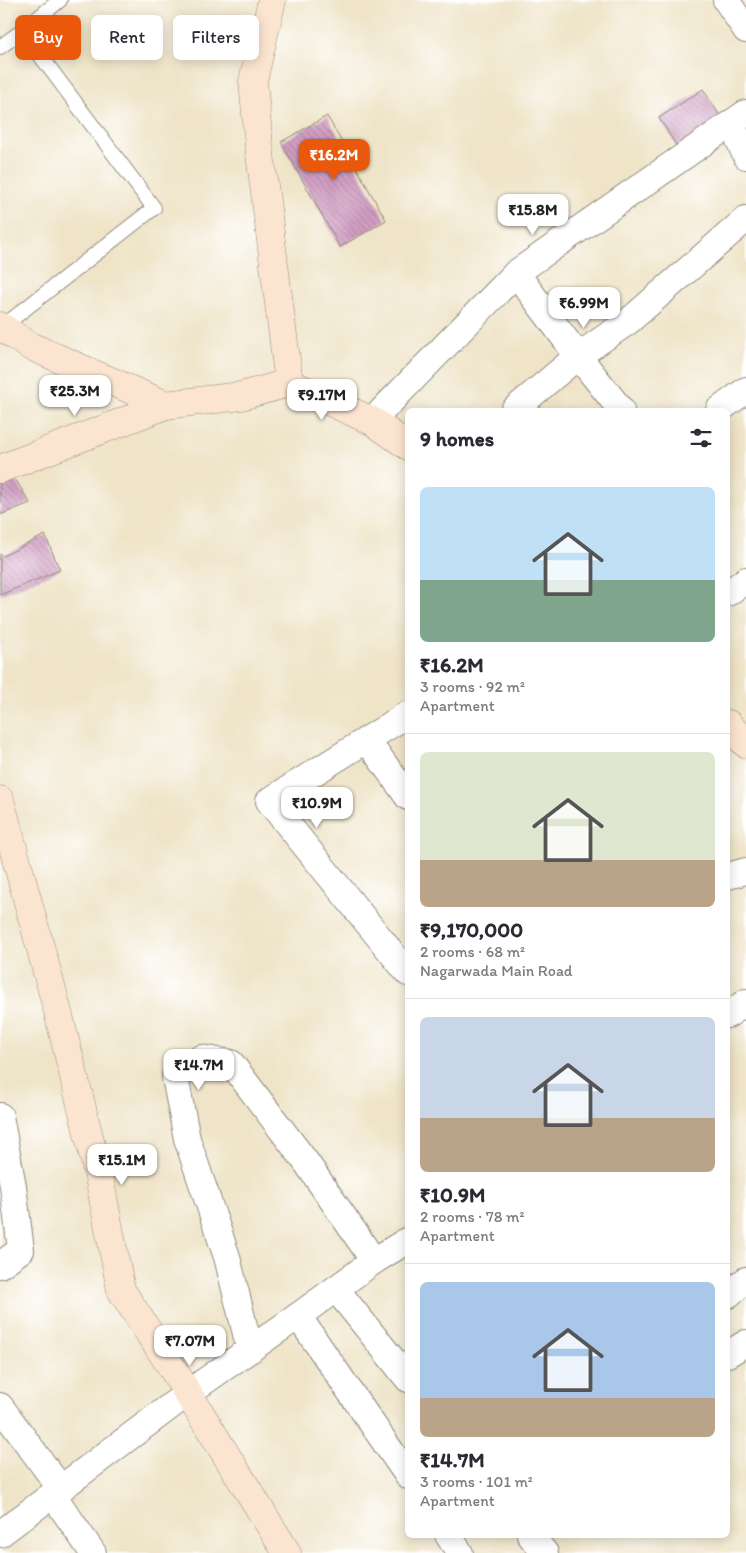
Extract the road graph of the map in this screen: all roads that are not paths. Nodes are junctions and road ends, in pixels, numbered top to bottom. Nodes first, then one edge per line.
1 (60, 0) edge
2 (272, 0) edge
3 (726, 0) edge
4 (42, 15) edge
5 (746, 30) edge
6 (15, 37) edge
7 (0, 47) edge
8 (43, 60) edge
9 (738, 118) edge
10 (746, 156) edge
11 (746, 219) edge
12 (516, 273) junction
13 (1, 326) edge
14 (578, 356) junction
15 (289, 383) junction
16 (746, 390) edge
17 (166, 404) junction
18 (516, 408) edge
19 (619, 408) edge
20 (722, 408) edge
21 (372, 421) junction
22 (405, 444) edge
23 (0, 469) edge
24 (746, 580) edge
25 (730, 592) edge
26 (405, 716) edge
27 (367, 740) junction
28 (405, 793) edge
29 (0, 800) edge
30 (746, 870) edge
31 (730, 875) edge
32 (405, 969) edge
33 (746, 1002) edge
34 (730, 1014) edge
35 (0, 1116) edge
36 (405, 1242) edge
37 (374, 1261) junction
38 (0, 1265) edge
39 (746, 1280) edge
40 (336, 1289) junction
41 (730, 1293) edge
42 (298, 1316) junction
43 (746, 1343) edge
44 (250, 1350) junction
45 (730, 1353) edge
46 (405, 1375) edge
47 (188, 1393) junction
48 (0, 1406) edge
49 (405, 1472) edge
50 (57, 1492) junction
51 (0, 1534) edge
52 (450, 1538) edge
53 (532, 1538) edge
54 (552, 1538) edge
55 (93, 1553) edge
56 (287, 1553) edge
57 (460, 1553) edge
58 (545, 1553) edge
59 (549, 1553) edge

1 - 4 lane
2 - 15 street
3 - 5 street
6 - 7 lane
8 - 13 lane
9 - 10 street
9 - 12 street
11 - 14 street
12 - 14 street
12 - 21 street
13 - 17 street
14 - 18 street
14 - 19 street
15 - 17 street
15 - 21 street
16 - 20 street
17 - 23 street
21 - 22 street
24 - 25 street
26 - 27 street
27 - 28 street
27 - 32 street
29 - 47 street
30 - 31 street
33 - 34 street
35 - 38 street
36 - 37 street
37 - 40 street
37 - 44 street
39 - 41 street
40 - 42 street
40 - 46 street
42 - 44 street
42 - 49 street
43 - 45 street
44 - 47 street
47 - 50 street
47 - 56 street
48 - 50 street
50 - 51 street
50 - 55 street
52 - 57 street
53 - 58 street
54 - 59 street

